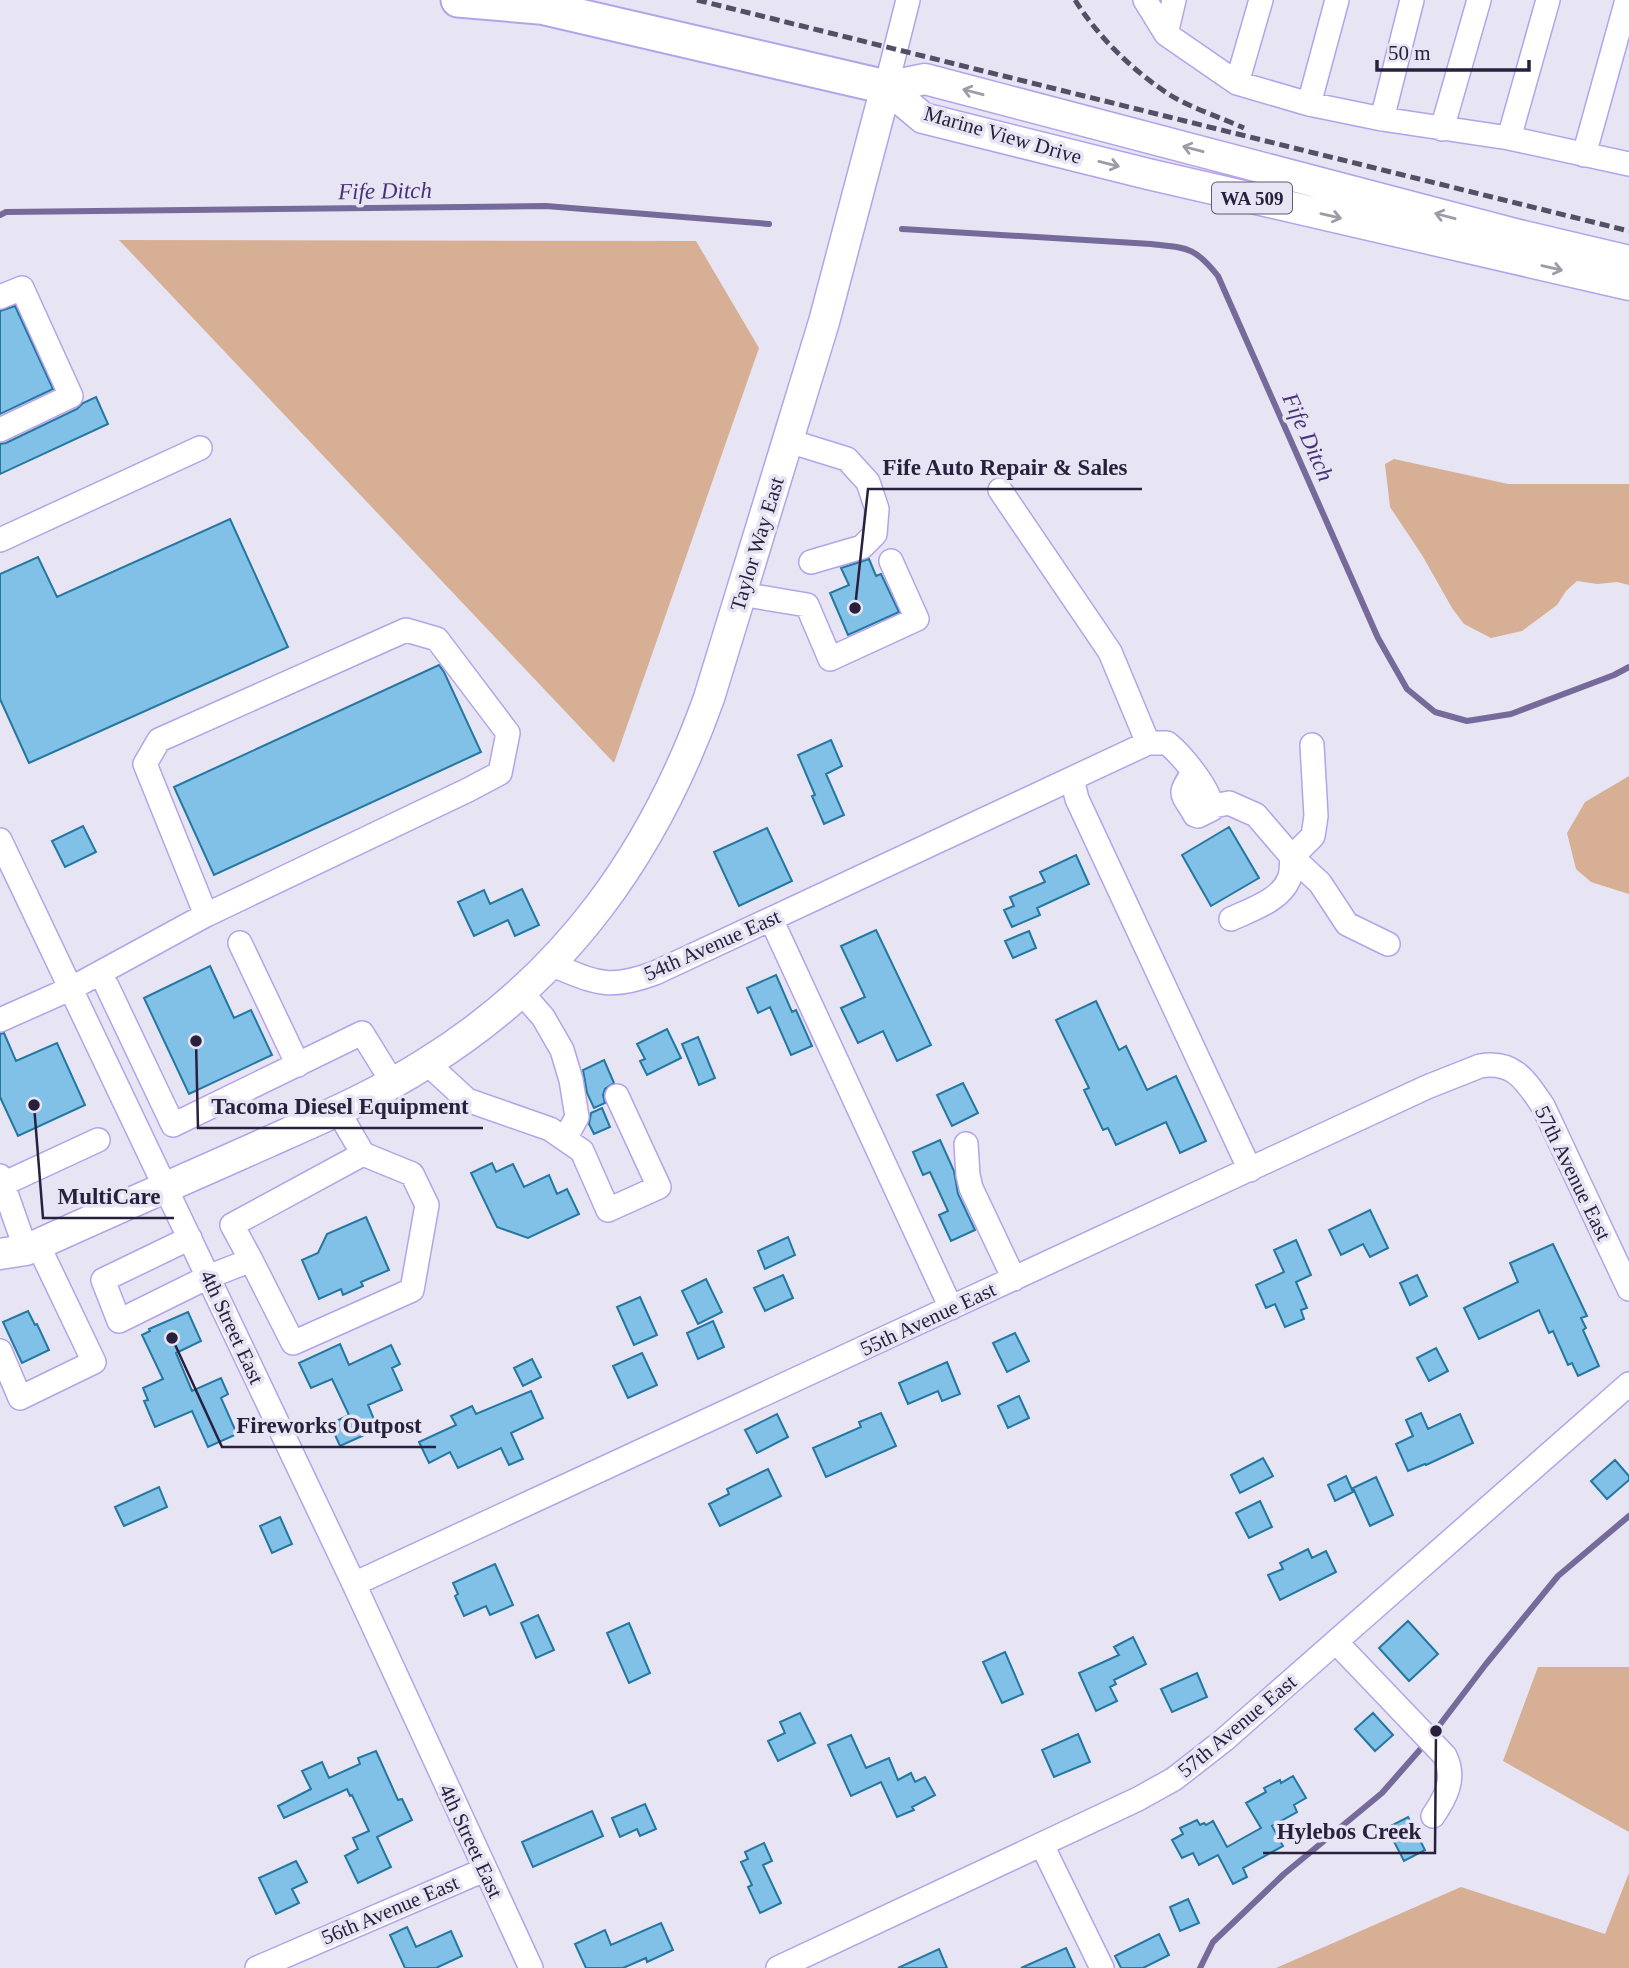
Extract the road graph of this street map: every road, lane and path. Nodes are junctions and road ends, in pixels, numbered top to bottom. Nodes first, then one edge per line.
1 (458, 0) edge
2 (908, 0) edge
3 (1145, 0) edge
4 (1174, 0) edge
5 (1261, 0) edge
6 (1337, 0) edge
7 (1412, 0) edge
8 (1479, 0) edge
9 (1548, 0) edge
10 (1627, 0) edge
11 (532, 4) edge
12 (1166, 34) junction
13 (1237, 83) junction
14 (886, 87) junction
15 (1309, 104) junction
16 (1382, 120) junction
17 (1442, 129) junction
18 (1509, 138) junction
19 (1584, 155) junction
20 (1629, 164) edge
21 (1629, 261) edge
22 (1629, 285) edge
23 (0, 297) edge
24 (0, 430) edge
25 (789, 441) junction
26 (200, 448) dead end
27 (1000, 490) dead end
28 (0, 540) edge
29 (891, 561) dead end
30 (811, 562) dead end
31 (741, 594) junction
32 (1148, 743) junction
33 (1312, 745) dead end
34 (1072, 779) junction
35 (0, 840) edge
36 (1292, 857) junction
37 (206, 915) junction
38 (771, 919) junction
39 (1231, 919) dead end
40 (240, 943) dead end
41 (1388, 944) dead end
42 (550, 964) junction
43 (107, 986) dead end
44 (72, 988) junction
45 (521, 992) junction
46 (0, 1020) edge
47 (131, 1037) junction
48 (101, 1050) junction
49 (427, 1063) junction
50 (298, 1065) junction
51 (1505, 1066) joint
52 (393, 1083) junction
53 (617, 1096) dead end
54 (338, 1111) junction
55 (565, 1139) junction
56 (98, 1140) dead end
57 (966, 1144) dead end
58 (363, 1154) junction
59 (1250, 1170) junction
60 (2, 1180) edge
61 (166, 1187) junction
62 (190, 1238) junction
63 (21, 1250) edge
64 (251, 1260) junction
65 (0, 1277) edge
66 (208, 1277) junction
67 (1014, 1279) junction
68 (1629, 1289) edge
69 (951, 1308) junction
70 (0, 1351) edge
71 (1629, 1384) edge
72 (354, 1584) junction
73 (1336, 1642) junction
74 (1433, 1816) dead end
75 (1042, 1845) junction
76 (484, 1870) junction
77 (257, 1968) edge
78 (530, 1968) edge
79 (778, 1968) edge
80 (1102, 1968) edge

1 - 11 highway, WA 509
2 - 14 street
3 - 12 street
4 - 12 street
5 - 13 street
6 - 15 street
7 - 16 street
8 - 17 street
9 - 18 street
10 - 19 street
11 - 14 highway, WA 509
12 - 13 street
13 - 15 street
21 -> 14 main road, Marine View Drive / WA 509
14 -> 22 main road, Marine View Drive / WA 509
14 - 25 main road, Taylor Way East
15 - 16 street
16 - 17 street
17 - 18 street
18 - 19 street
19 - 20 street
23 - 24 street
25 - 30 street
25 - 31 main road, Taylor Way East
26 - 28 street
27 - 32 street
29 - 31 street
31 - 42 main road, Taylor Way East
32 - 34 street, 54th Avenue East
32 - 36 street
33 - 36 street
34 - 38 street, 54th Avenue East
34 - 59 street
35 - 44 street, 4th Street East
36 - 39 street
36 - 41 street
37 - 37 street
37 - 44 street
38 - 42 street, 54th Avenue East
38 - 69 street
40 - 50 street
42 - 45 main road
43 - 47 street
44 - 46 street
44 - 48 street, 4th Street East
45 - 49 main road
45 - 55 street
47 - 48 street
47 - 50 street
48 - 61 street, 4th Street East
49 - 52 main road
49 - 55 street
50 - 52 street
51 - 59 street, 55th Avenue East
51 - 68 street, 57th Avenue East
52 - 54 main road
53 - 55 street
54 - 58 street
54 - 61 main road
56 - 60 street
57 - 67 street
58 - 64 street
58 - 64 street
59 - 67 street, 55th Avenue East
60 - 63 street
61 - 62 street, 4th Street East
61 - 63 main road
62 - 66 street, 4th Street East
62 - 66 street
63 - 65 main road
63 - 70 street
64 - 66 street
66 - 72 street, 4th Street East
67 - 69 street, 55th Avenue East
69 - 72 street, 55th Avenue East
71 - 73 street, 57th Avenue East
72 - 76 street, 4th Street East
73 - 74 street
73 - 75 street, 57th Avenue East
75 - 79 street, 57th Avenue East
75 - 80 street
76 - 77 street, 56th Avenue East
76 - 78 street, 4th Street East

